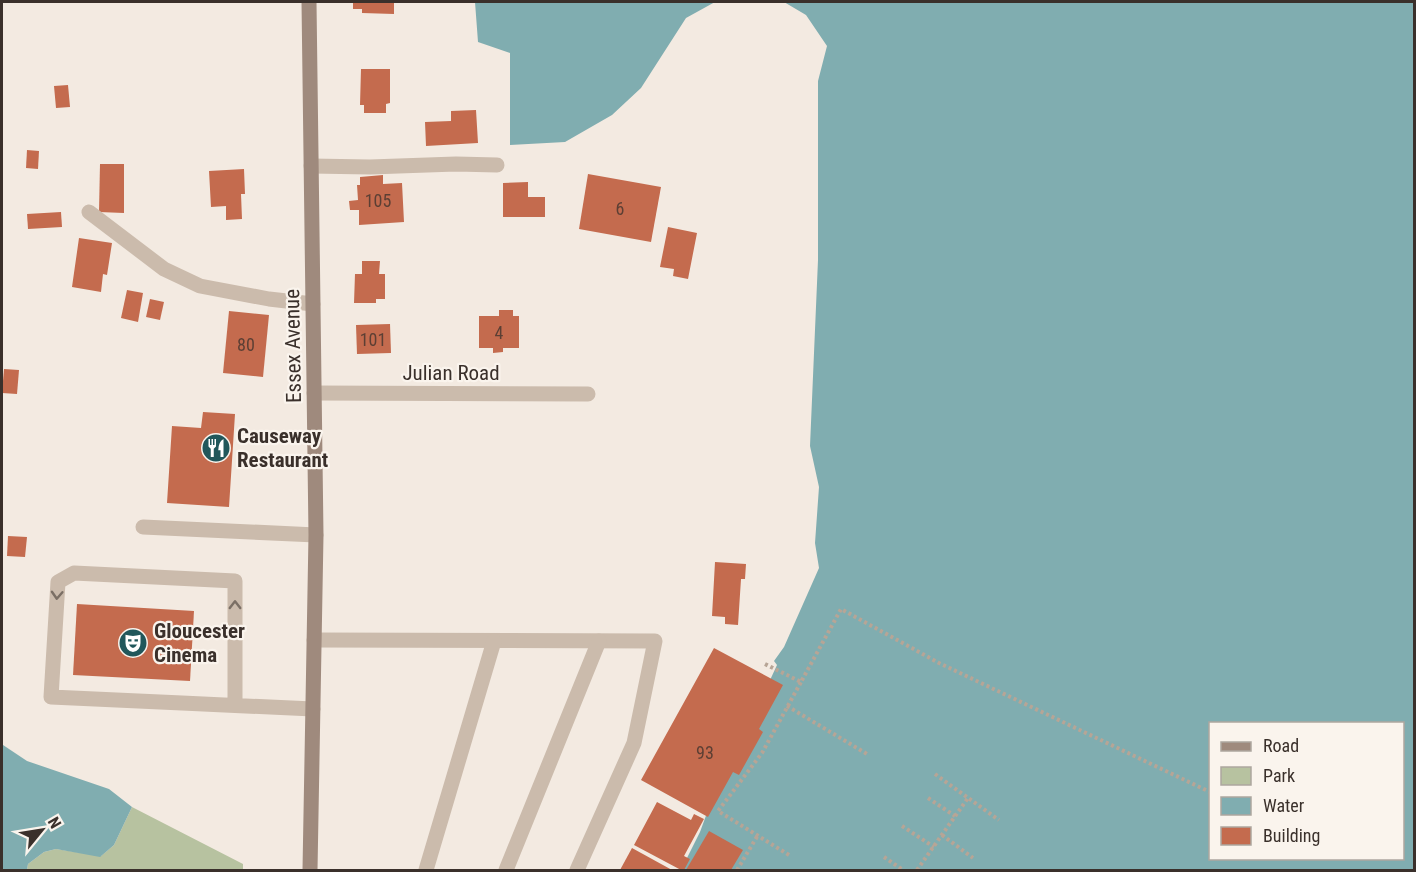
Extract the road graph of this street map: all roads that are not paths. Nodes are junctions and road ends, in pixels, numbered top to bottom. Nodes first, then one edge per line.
1 (309, 2) edge
2 (497, 165) dead end
3 (311, 166) junction
4 (89, 212) dead end
5 (313, 304) junction
6 (314, 393) junction
7 (588, 394) dead end
8 (143, 527) dead end
9 (316, 535) junction
10 (314, 640) junction
11 (494, 641) junction
12 (599, 641) junction
13 (235, 705) junction
14 (313, 709) junction
15 (310, 870) edge
16 (426, 870) edge
17 (506, 870) edge
18 (577, 870) edge

1 - 3 street, Essex Avenue
2 - 3 street
3 - 5 street, Essex Avenue
4 - 5 street
5 - 6 street, Essex Avenue
6 - 7 street, Julian Road
6 - 9 street, Essex Avenue
8 - 9 street
9 - 10 street, Essex Avenue
10 - 11 street
10 - 14 street, Essex Avenue
11 - 12 street
11 - 16 street
12 - 17 street
12 - 18 street
13 -> 13 street
13 - 14 street
14 - 15 street, Essex Avenue

